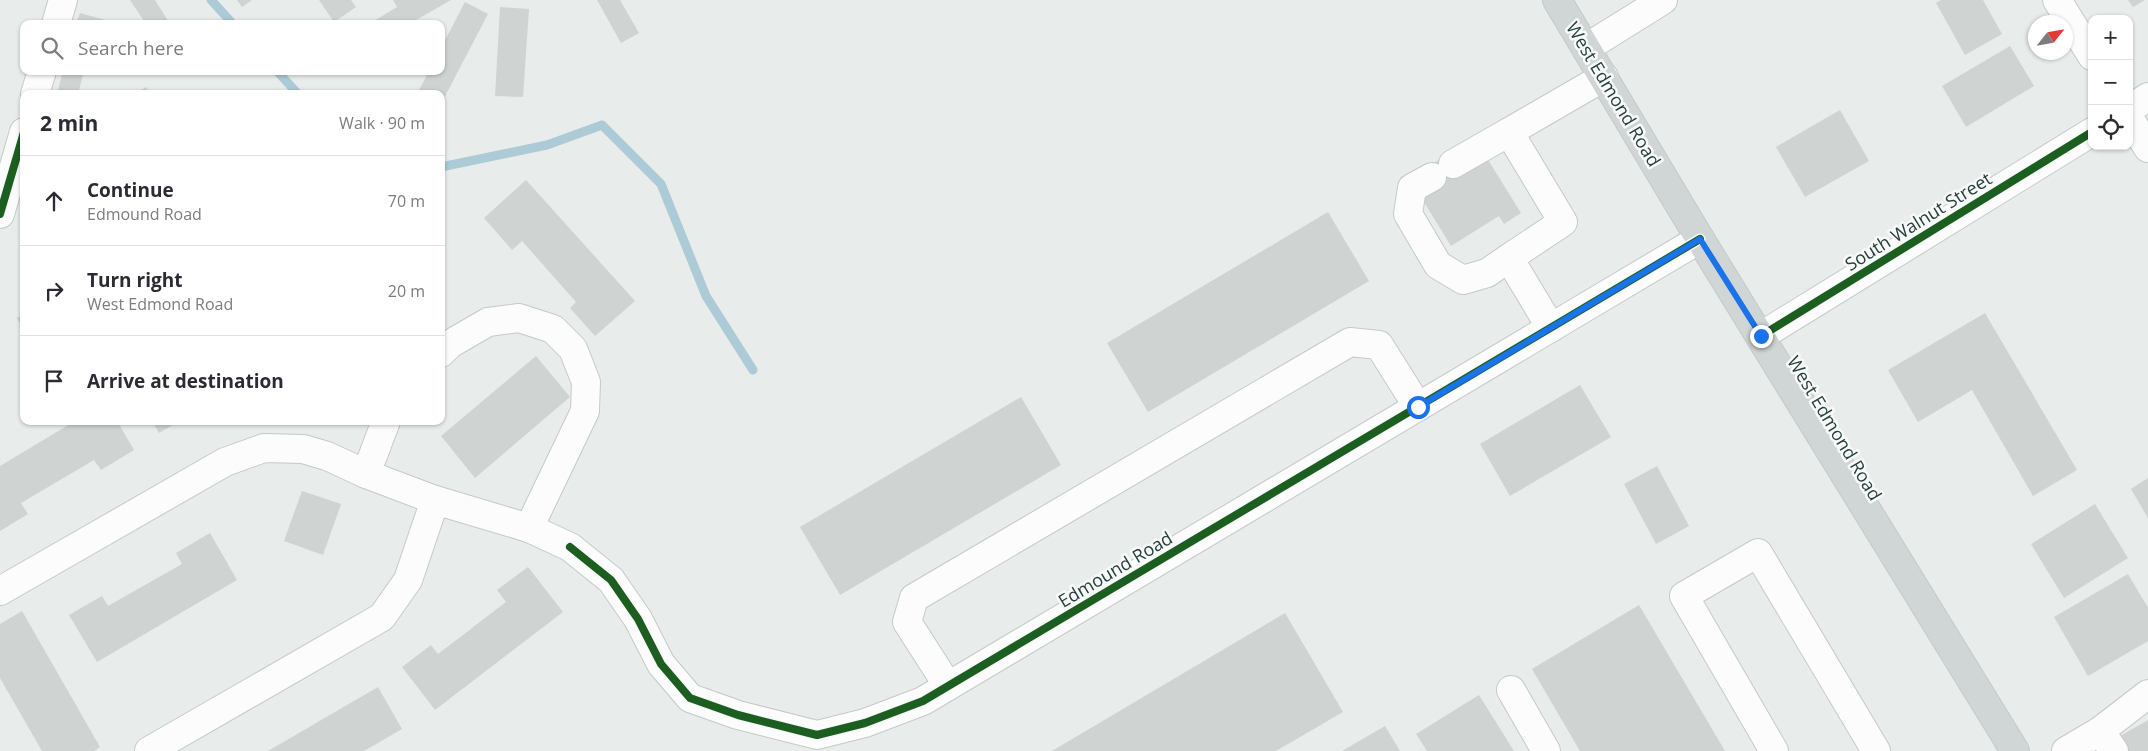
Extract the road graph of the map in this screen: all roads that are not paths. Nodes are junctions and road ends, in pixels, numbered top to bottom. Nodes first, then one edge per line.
1 (63, 0) edge
2 (1557, 0) edge
3 (1663, 0) edge
4 (2057, 0) edge
5 (57, 20) edge
6 (1586, 48) junction
7 (2088, 50) edge
8 (41, 75) edge
9 (1604, 78) junction
10 (36, 90) edge
11 (2148, 97) edge
12 (2133, 106) edge
13 (2133, 124) edge
14 (1509, 132) junction
15 (2088, 134) edge
16 (20, 146) edge
17 (2148, 148) edge
18 (0, 214) edge
19 (1700, 239) junction
20 (1509, 258) junction
21 (1551, 328) junction
22 (1761, 336) junction
23 (445, 349) edge
24 (1418, 407) junction
25 (384, 425) edge
26 (366, 474) junction
27 (435, 500) junction
28 (529, 528) junction
29 (0, 591) edge
30 (948, 686) junction
31 (1511, 690) dead end
32 (2148, 694) edge
33 (2107, 741) edge
34 (149, 751) edge
35 (1546, 751) edge
36 (1774, 751) edge
37 (1876, 751) edge
38 (2015, 751) edge
39 (2066, 751) edge

1 - 5 street
2 - 6 main road, West Edmond Road
3 - 6 street
4 - 7 street
6 - 9 main road, West Edmond Road
8 - 10 street
9 - 14 street
9 - 19 main road, West Edmond Road
11 - 12 street
13 - 17 street
14 - 20 street
14 - 20 street
15 - 22 street, South Walnut Street
16 - 18 street
19 - 21 street, Edmound Road
19 - 22 main road, West Edmond Road
20 - 21 street
21 - 24 street, Edmound Road
22 - 38 main road, West Edmond Road
23 - 28 street
24 - 30 street, Edmound Road
24 - 30 street
25 - 26 street
26 - 27 street, Edmound Road
26 - 29 street, Edmound Road
27 - 28 street, Edmound Road
27 - 34 street
28 - 30 street, Edmound Road
31 - 35 street
32 - 33 street
33 - 39 street
36 - 37 street

